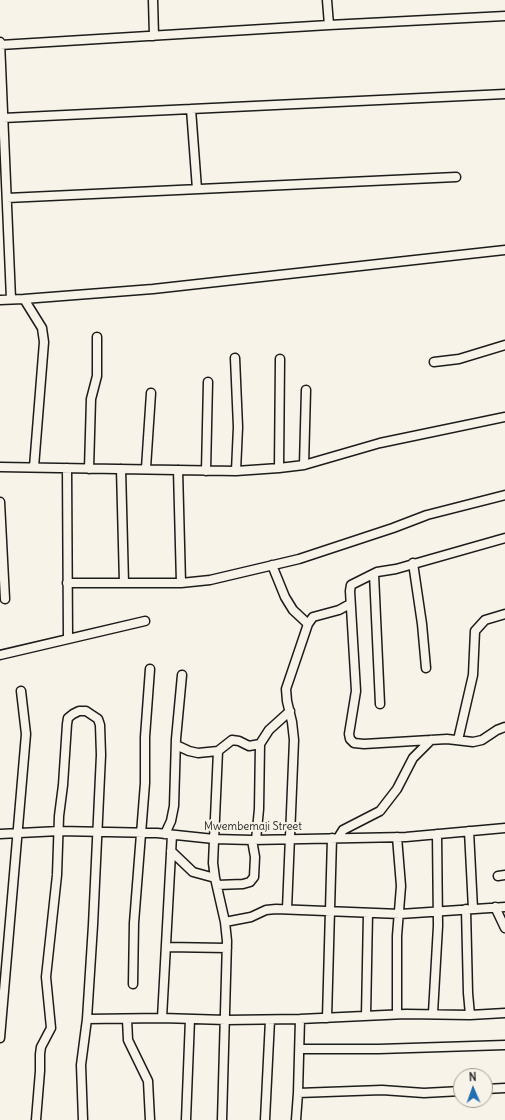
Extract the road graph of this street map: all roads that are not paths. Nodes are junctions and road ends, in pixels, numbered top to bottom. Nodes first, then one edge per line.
1 (153, 0) edge
2 (327, 0) edge
3 (505, 16) edge
4 (329, 25) junction
5 (154, 36) junction
6 (0, 43) edge
7 (505, 94) edge
8 (192, 109) junction
9 (3, 118) junction
10 (456, 177) dead end
11 (196, 189) junction
12 (7, 198) junction
13 (505, 250) edge
14 (24, 298) junction
15 (11, 299) junction
16 (0, 300) edge
17 (97, 337) dead end
18 (505, 345) edge
19 (235, 358) dead end
20 (280, 359) dead end
21 (434, 362) dead end
22 (208, 382) dead end
23 (306, 390) dead end
24 (151, 393) dead end
25 (505, 417) edge
26 (304, 465) junction
27 (0, 467) edge
28 (34, 467) junction
29 (67, 468) junction
30 (121, 468) junction
31 (146, 468) junction
32 (279, 468) junction
33 (89, 469) junction
34 (178, 470) junction
35 (206, 471) junction
36 (236, 471) junction
37 (505, 495) edge
38 (0, 502) edge
39 (505, 538) edge
40 (413, 563) junction
41 (272, 565) junction
42 (374, 574) junction
43 (67, 583) junction
44 (124, 583) junction
45 (181, 583) junction
46 (4, 599) dead end
47 (350, 604) junction
48 (505, 614) edge
49 (145, 621) dead end
50 (308, 624) junction
51 (68, 638) junction
52 (0, 654) edge
53 (150, 668) dead end
54 (426, 668) dead end
55 (182, 675) dead end
56 (21, 691) dead end
57 (380, 704) dead end
58 (290, 711) junction
59 (505, 727) edge
60 (431, 740) junction
61 (458, 740) junction
62 (260, 744) junction
63 (176, 745) junction
64 (218, 751) junction
65 (505, 828) edge
66 (59, 831) junction
67 (470, 832) junction
68 (98, 833) junction
69 (142, 833) junction
70 (0, 834) edge
71 (17, 834) junction
72 (168, 834) junction
73 (437, 834) junction
74 (398, 837) junction
75 (335, 838) junction
76 (214, 839) junction
77 (290, 839) junction
78 (254, 840) junction
79 (171, 852) junction
80 (216, 882) junction
81 (505, 906) edge
82 (495, 907) junction
83 (287, 909) junction
84 (469, 909) junction
85 (328, 912) junction
86 (437, 912) junction
87 (368, 913) junction
88 (400, 914) junction
89 (226, 922) junction
90 (505, 928) edge
91 (166, 947) junction
92 (227, 948) junction
93 (133, 984) dead end
94 (433, 1013) junction
95 (505, 1013) edge
96 (396, 1014) junction
97 (470, 1015) junction
98 (366, 1016) junction
99 (162, 1018) junction
100 (327, 1018) junction
101 (87, 1019) junction
102 (127, 1019) junction
103 (190, 1019) junction
104 (300, 1019) junction
105 (226, 1020) junction
106 (270, 1020) junction
107 (0, 1038) edge
108 (505, 1045) edge
109 (300, 1048) junction
110 (505, 1088) edge
111 (493, 1089) edge
112 (453, 1091) edge
113 (298, 1093) junction
114 (36, 1120) edge
115 (83, 1120) edge
116 (150, 1120) edge
117 (186, 1120) edge
118 (222, 1120) edge
119 (265, 1120) edge
120 (296, 1120) edge

1 - 5 street
2 - 4 street
3 - 4 street
4 - 5 street
5 - 6 street
6 - 9 street
7 - 8 street
8 - 9 street
8 - 11 street
9 - 12 street
10 - 11 street
11 - 12 street
12 - 15 street
13 - 14 street
14 - 15 street
14 - 28 street
15 - 16 street
17 - 33 street
18 - 21 street
19 - 36 street
20 - 32 street
22 - 35 street
23 - 26 street
24 - 31 street
25 - 26 street
26 - 32 street
27 - 28 street
28 - 29 street
29 - 33 street
29 - 43 street
30 - 31 street
30 - 33 street
30 - 44 street
31 - 34 street
32 - 36 street
34 - 35 street
34 - 45 street
35 - 36 street
37 - 41 street
38 - 46 street
39 - 40 street
40 - 42 street
40 - 54 street
41 - 45 street
41 - 50 street
42 - 47 street
42 - 57 street
43 - 44 street
43 - 51 street
44 - 45 street
47 - 50 street
47 - 60 street
48 - 61 street
49 - 51 street
50 - 58 street
51 - 52 street
53 - 69 street
55 - 63 street
56 - 71 street
58 - 62 street
58 - 77 street
59 - 61 street
60 - 61 street
60 - 75 street
62 - 64 street
62 - 78 street
63 - 64 street
63 - 72 street
64 - 76 street
65 - 67 street, Mwembemaji Street
66 - 68 street, Mwembemaji Street
66 - 68 street
66 - 71 street, Mwembemaji Street
66 - 114 street
67 - 73 street, Mwembemaji Street
67 - 84 street
68 - 69 street, Mwembemaji Street
68 - 101 street
69 - 72 street, Mwembemaji Street
69 - 93 street
70 - 71 street, Mwembemaji Street
71 - 107 street
72 - 76 street, Mwembemaji Street
72 - 79 street
73 - 74 street, Mwembemaji Street
73 - 86 street
74 - 75 street, Mwembemaji Street
74 - 88 street
75 - 77 street, Mwembemaji Street
75 - 85 street
76 - 78 street, Mwembemaji Street
76 - 80 street
77 - 78 street, Mwembemaji Street
77 - 83 street
78 - 80 street
79 - 80 street
79 - 91 street
80 - 89 street
81 - 82 street
82 - 84 street
82 - 90 street
83 - 85 street
83 - 89 street
84 - 86 street
84 - 97 street
85 - 87 street
85 - 100 street
86 - 88 street
86 - 94 street
87 - 88 street
87 - 98 street
88 - 96 street
89 - 92 street
91 - 92 street
91 - 99 street
92 - 105 street
94 - 96 street
94 - 97 street
95 - 97 street
96 - 98 street
98 - 100 street
99 - 102 street
99 - 103 street
100 - 104 street
101 - 102 street
101 - 115 street
102 - 116 street
103 - 105 street
103 - 117 street
104 - 106 street
104 - 109 street
105 - 106 street
105 - 118 street
106 - 119 street
108 - 109 street
109 - 113 street
110 - 111 street
112 - 113 street
113 - 120 street

